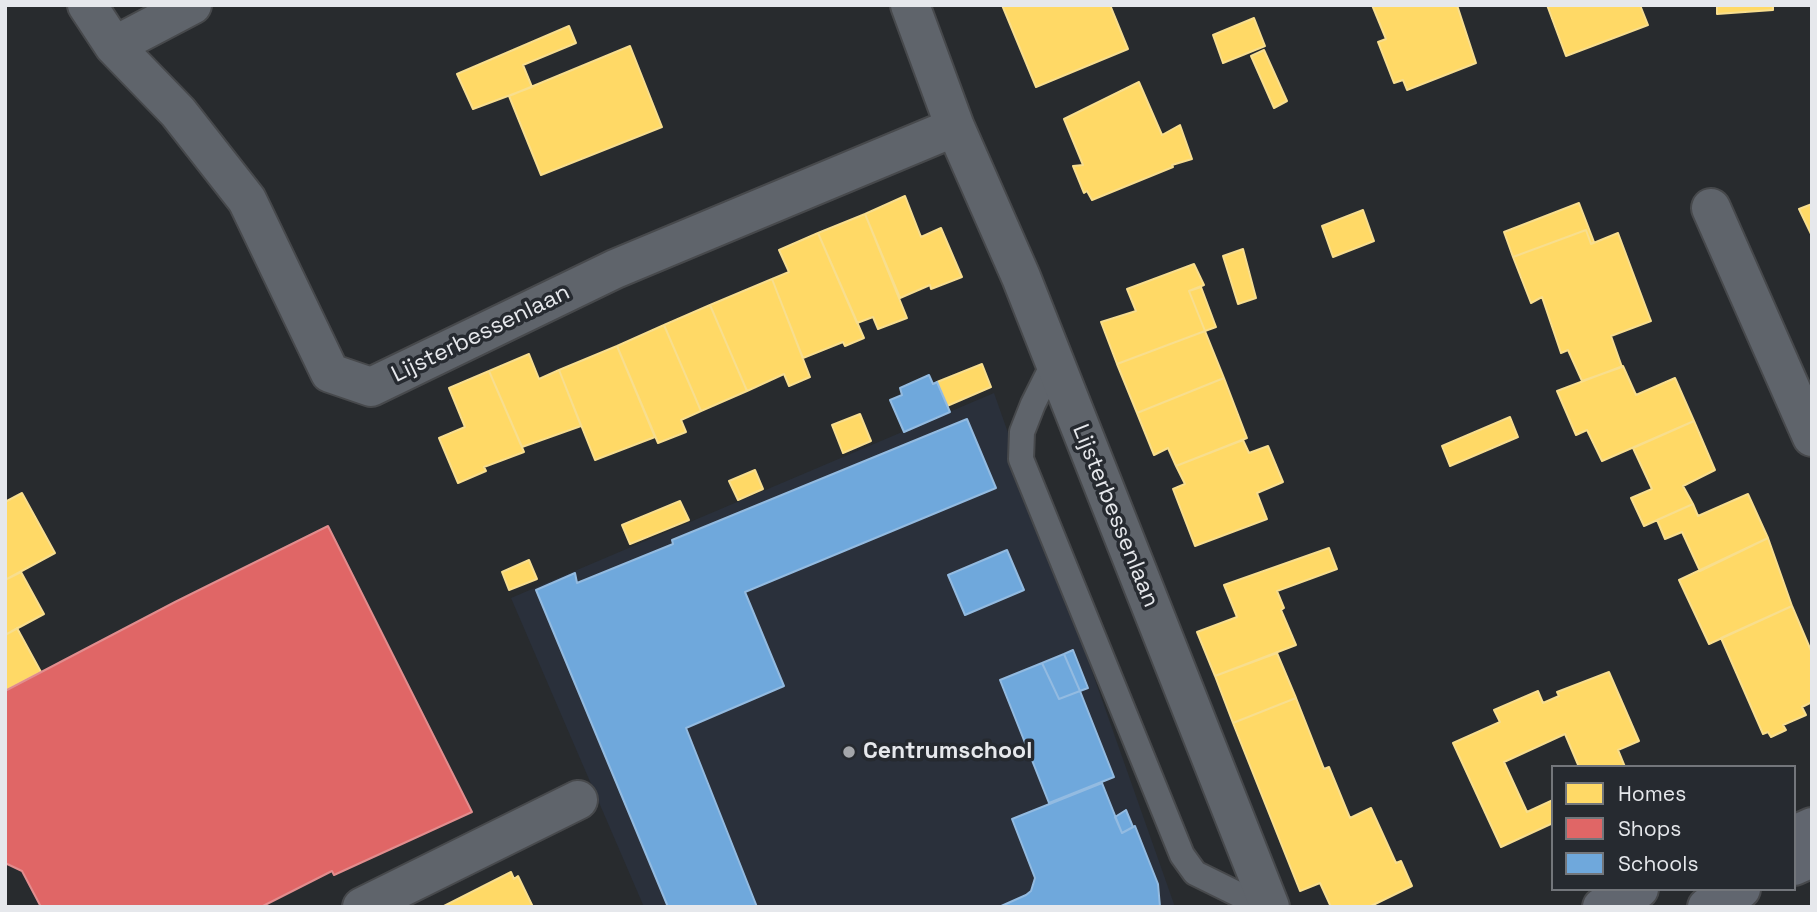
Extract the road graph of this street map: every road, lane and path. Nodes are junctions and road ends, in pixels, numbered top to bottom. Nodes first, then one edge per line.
1 (86, 5) edge
2 (192, 5) edge
3 (911, 5) edge
4 (114, 46) junction
5 (955, 127) junction
6 (1711, 208) dead end
7 (1054, 362) junction
8 (1812, 437) edge
9 (578, 800) dead end
10 (1812, 827) edge
11 (1796, 834) edge
12 (1812, 858) edge
13 (1796, 865) edge
14 (1635, 891) edge
15 (1737, 891) edge
16 (1603, 906) edge
17 (362, 907) edge
18 (1264, 907) edge
19 (1270, 907) edge
20 (1707, 907) edge

1 - 4 street, Lijsterbessenlaan
2 - 4 street
3 - 5 street, Lijsterbessenlaan
4 - 5 street, Lijsterbessenlaan
5 - 7 street, Lijsterbessenlaan
6 - 8 street
7 - 18 lane
7 - 19 street, Lijsterbessenlaan
9 - 17 street
10 - 11 street
12 - 13 street
14 - 16 street
15 - 20 street

